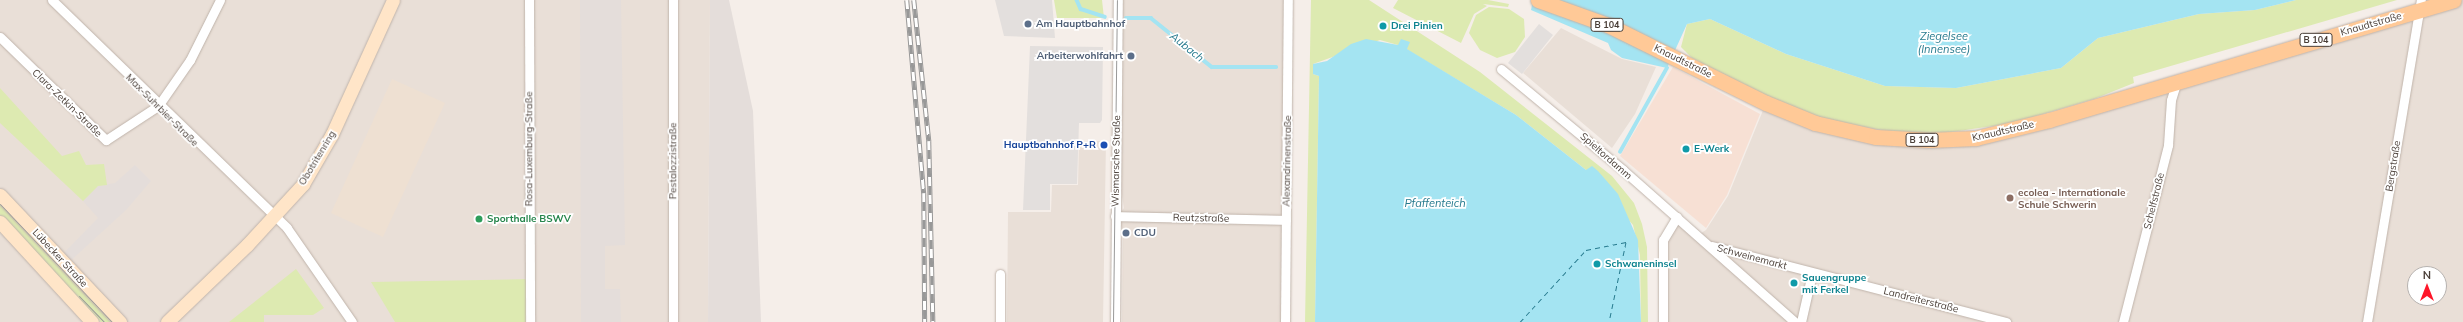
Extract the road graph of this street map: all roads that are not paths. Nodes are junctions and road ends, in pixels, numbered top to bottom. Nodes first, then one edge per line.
1 (52, 0) edge
2 (220, 0) edge
3 (393, 0) edge
4 (529, 0) edge
5 (673, 0) edge
6 (1118, 0) edge
7 (1288, 0) edge
8 (1538, 0) edge
9 (2454, 0) edge
10 (2420, 5) edge
11 (0, 37) edge
12 (1501, 69) dead end
13 (2177, 80) junction
14 (158, 106) junction
15 (0, 195) edge
16 (275, 216) junction
17 (1116, 216) junction
18 (1676, 217) junction
19 (1286, 220) junction
20 (0, 222) edge
21 (1708, 245) junction
22 (1812, 273) junction
23 (1000, 274) dead end
24 (92, 322) edge
25 (120, 322) edge
26 (167, 322) edge
27 (352, 322) edge
28 (530, 322) edge
29 (673, 322) edge
30 (1000, 322) edge
31 (1115, 322) edge
32 (1285, 322) edge
33 (1664, 322) edge
34 (1795, 322) edge
35 (1801, 322) edge
36 (2006, 322) edge
37 (2123, 322) edge
38 (2367, 322) edge

1 - 14 street, Max-Suhrbier-Straße
2 - 14 street, Clara-Zetkin-Straße
3 - 16 street, Obotritenring
4 - 28 street, Rosa-Luxemburg-Straße
5 - 29 street, Pestalozzistraße
6 - 17 street, Wismarsche Straße
7 - 19 street, Alexandrinenstraße
8 - 13 main road, Knaudtstraße / B 104
9 - 10 main road, Knaudtstraße / B 104
10 - 13 main road, Knaudtstraße / B 104
10 - 38 street, Bergstraße
11 - 14 street, Clara-Zetkin-Straße
12 - 18 street, Spieltordamm
13 - 37 street, Schelfstraße
14 - 16 street, Max-Suhrbier-Straße
15 - 25 street, Lübecker Straße
16 - 26 street, Obotritenring
16 - 27 street, Max-Suhrbier-Straße
17 - 19 street, Reutzstraße
17 - 31 street, Wismarsche Straße
18 - 21 street, Spieltordamm
18 - 33 street
19 - 32 street, Alexandrinenstraße
20 - 24 street, Lübecker Straße
21 - 22 street, Schweinemarkt
21 - 34 street, Schweinemarkt
22 - 35 street
22 - 36 street, Landreiterstraße
23 - 30 street

